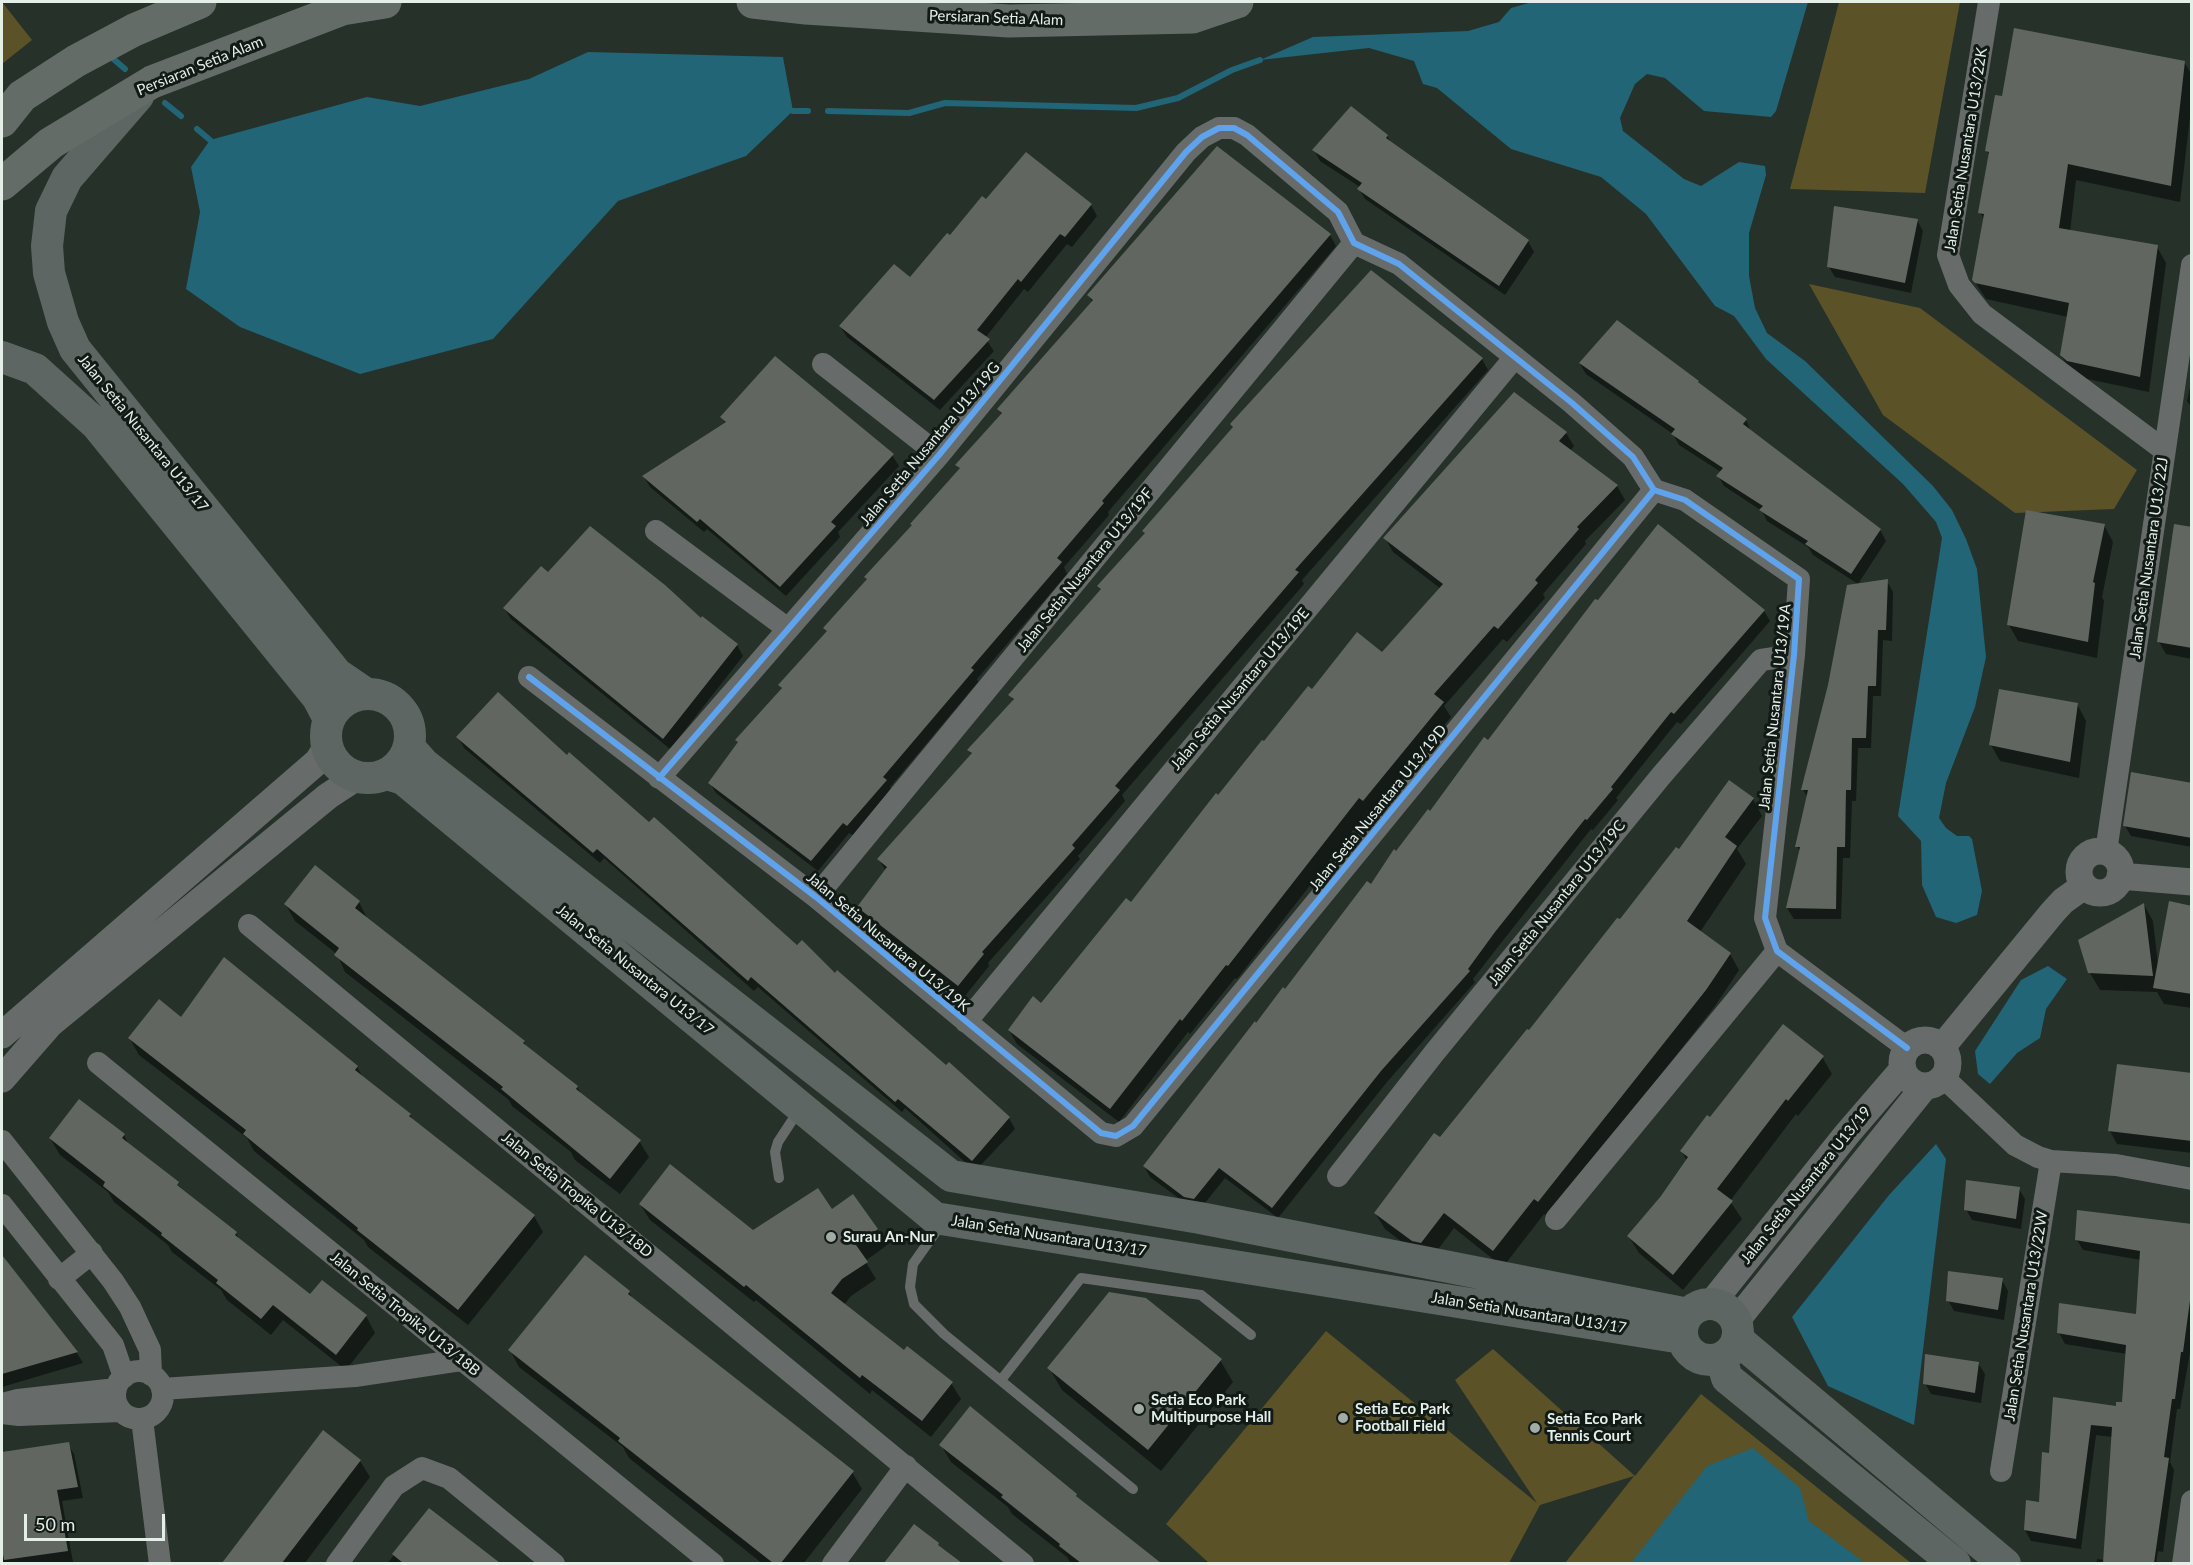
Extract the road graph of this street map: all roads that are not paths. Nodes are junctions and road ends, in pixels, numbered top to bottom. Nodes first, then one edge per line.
1 (200, 2) edge
2 (385, 2) edge
3 (753, 2) edge
4 (1237, 2) edge
5 (1989, 2) edge
6 (152, 82) junction
7 (12, 101) edge
8 (2, 121) edge
9 (2, 184) edge
10 (1354, 243) junction
11 (2192, 264) edge
12 (2, 357) edge
13 (1515, 357) junction
14 (823, 364) dead end
15 (2164, 450) junction
16 (939, 455) junction
17 (1654, 490) junction
18 (656, 531) dead end
19 (788, 629) junction
20 (1794, 655) junction
21 (530, 677) dead end
22 (364, 693) junction
23 (328, 732) junction
24 (409, 747) junction
25 (372, 776) junction
26 (659, 778) junction
27 (2106, 852) junction
28 (2120, 876) junction
29 (2192, 882) edge
30 (2084, 886) junction
31 (816, 897) junction
32 (249, 925) dead end
33 (1777, 951) junction
34 (966, 1022) junction
35 (2, 1035) edge
36 (1942, 1047) junction
37 (1905, 1058) junction
38 (98, 1063) dead end
39 (2, 1079) edge
40 (1934, 1082) junction
41 (801, 1107) junction
42 (1116, 1136) joint
43 (2, 1141) edge
44 (2051, 1161) junction
45 (1338, 1176) dead end
46 (779, 1178) dead end
47 (2192, 1179) edge
48 (2, 1205) edge
49 (944, 1219) junction
50 (1556, 1219) dead end
51 (92, 1253) junction
52 (59, 1279) junction
53 (130, 1307) junction
54 (1713, 1329) junction
55 (100, 1330) junction
56 (1251, 1335) dead end
57 (461, 1360) junction
58 (1001, 1380) junction
59 (156, 1382) junction
60 (120, 1383) junction
61 (2, 1404) edge
62 (120, 1411) junction
63 (2, 1413) edge
64 (142, 1419) junction
65 (906, 1466) junction
66 (2001, 1471) dead end
67 (1133, 1489) dead end
68 (2192, 1501) edge
69 (160, 1563) edge
70 (337, 1563) edge
71 (554, 1563) edge
72 (713, 1563) edge
73 (833, 1563) edge
74 (1023, 1563) edge
75 (1955, 1563) edge
76 (2005, 1563) edge
77 (2182, 1563) edge

1 - 7 highway
2 - 6 highway, Persiaran Setia Alam
3 - 4 highway, Persiaran Setia Alam
5 - 15 street, Jalan Setia Nusantara U13/22K
6 - 9 highway, Persiaran Setia Alam
6 - 22 main road, Jalan Setia Nusantara U13/17
7 - 8 highway
10 - 13 street
10 - 16 street, Jalan Setia Nusantara U13/19G
10 - 31 street, Jalan Setia Nusantara U13/19F
11 - 15 street, Jalan Setia Nusantara U13/22J
12 - 23 main road, Jalan Setia Nusantara U13/17
13 - 17 street
13 - 34 street, Jalan Setia Nusantara U13/19E
14 - 16 street
15 - 27 street, Jalan Setia Nusantara U13/22J
16 - 19 street, Jalan Setia Nusantara U13/19G
17 - 20 street, Jalan Setia Nusantara U13/19A
17 - 42 street, Jalan Setia Nusantara U13/19D
18 - 19 street
19 - 26 street, Jalan Setia Nusantara U13/19G
20 - 33 street, Jalan Setia Nusantara U13/19A
20 - 45 street, Jalan Setia Nusantara U13/19C
21 - 26 street, Jalan Setia Nusantara U13/19K
22 - 23 main road
22 - 24 main road
23 - 25 main road
23 - 35 street
24 - 25 main road
24 - 54 main road, Jalan Setia Nusantara U13/17
25 - 39 street
25 - 41 main road, Jalan Setia Nusantara U13/17
26 - 31 street, Jalan Setia Nusantara U13/19K
27 - 28 street
27 - 30 street
28 - 29 street
28 - 30 street
30 - 36 street
31 - 34 street, Jalan Setia Nusantara U13/19K
32 - 65 street, Jalan Setia Tropika U13/18D
33 - 37 street
33 - 50 street
34 - 42 street, Jalan Setia Nusantara U13/19K
36 - 37 street
36 - 40 street
37 - 40 street
37 - 54 street, Jalan Setia Nusantara U13/19
38 - 57 street, Jalan Setia Tropika U13/18B
40 - 44 street
40 - 54 street, Jalan Setia Nusantara U13/19
41 - 46 lane
41 - 49 main road, Jalan Setia Nusantara U13/17
43 - 51 street
44 - 47 street
44 - 66 street, Jalan Setia Nusantara U13/22W
48 - 52 street
49 - 54 main road, Jalan Setia Nusantara U13/17
49 - 58 lane
51 - 52 street
51 - 53 street
52 - 55 street
53 - 55 street
53 - 59 street
54 - 75 main road
54 - 76 main road, Jalan Setia Nusantara U13/17
55 - 60 street
56 - 58 lane
57 - 59 street
57 - 72 street, Jalan Setia Tropika U13/18B
58 - 67 lane
59 - 60 street
59 - 64 street
60 - 61 street
60 - 62 street
62 - 63 street
62 - 64 street
64 - 69 street
65 - 73 street
65 - 74 street, Jalan Setia Tropika U13/18D
68 - 77 street
70 - 71 street

